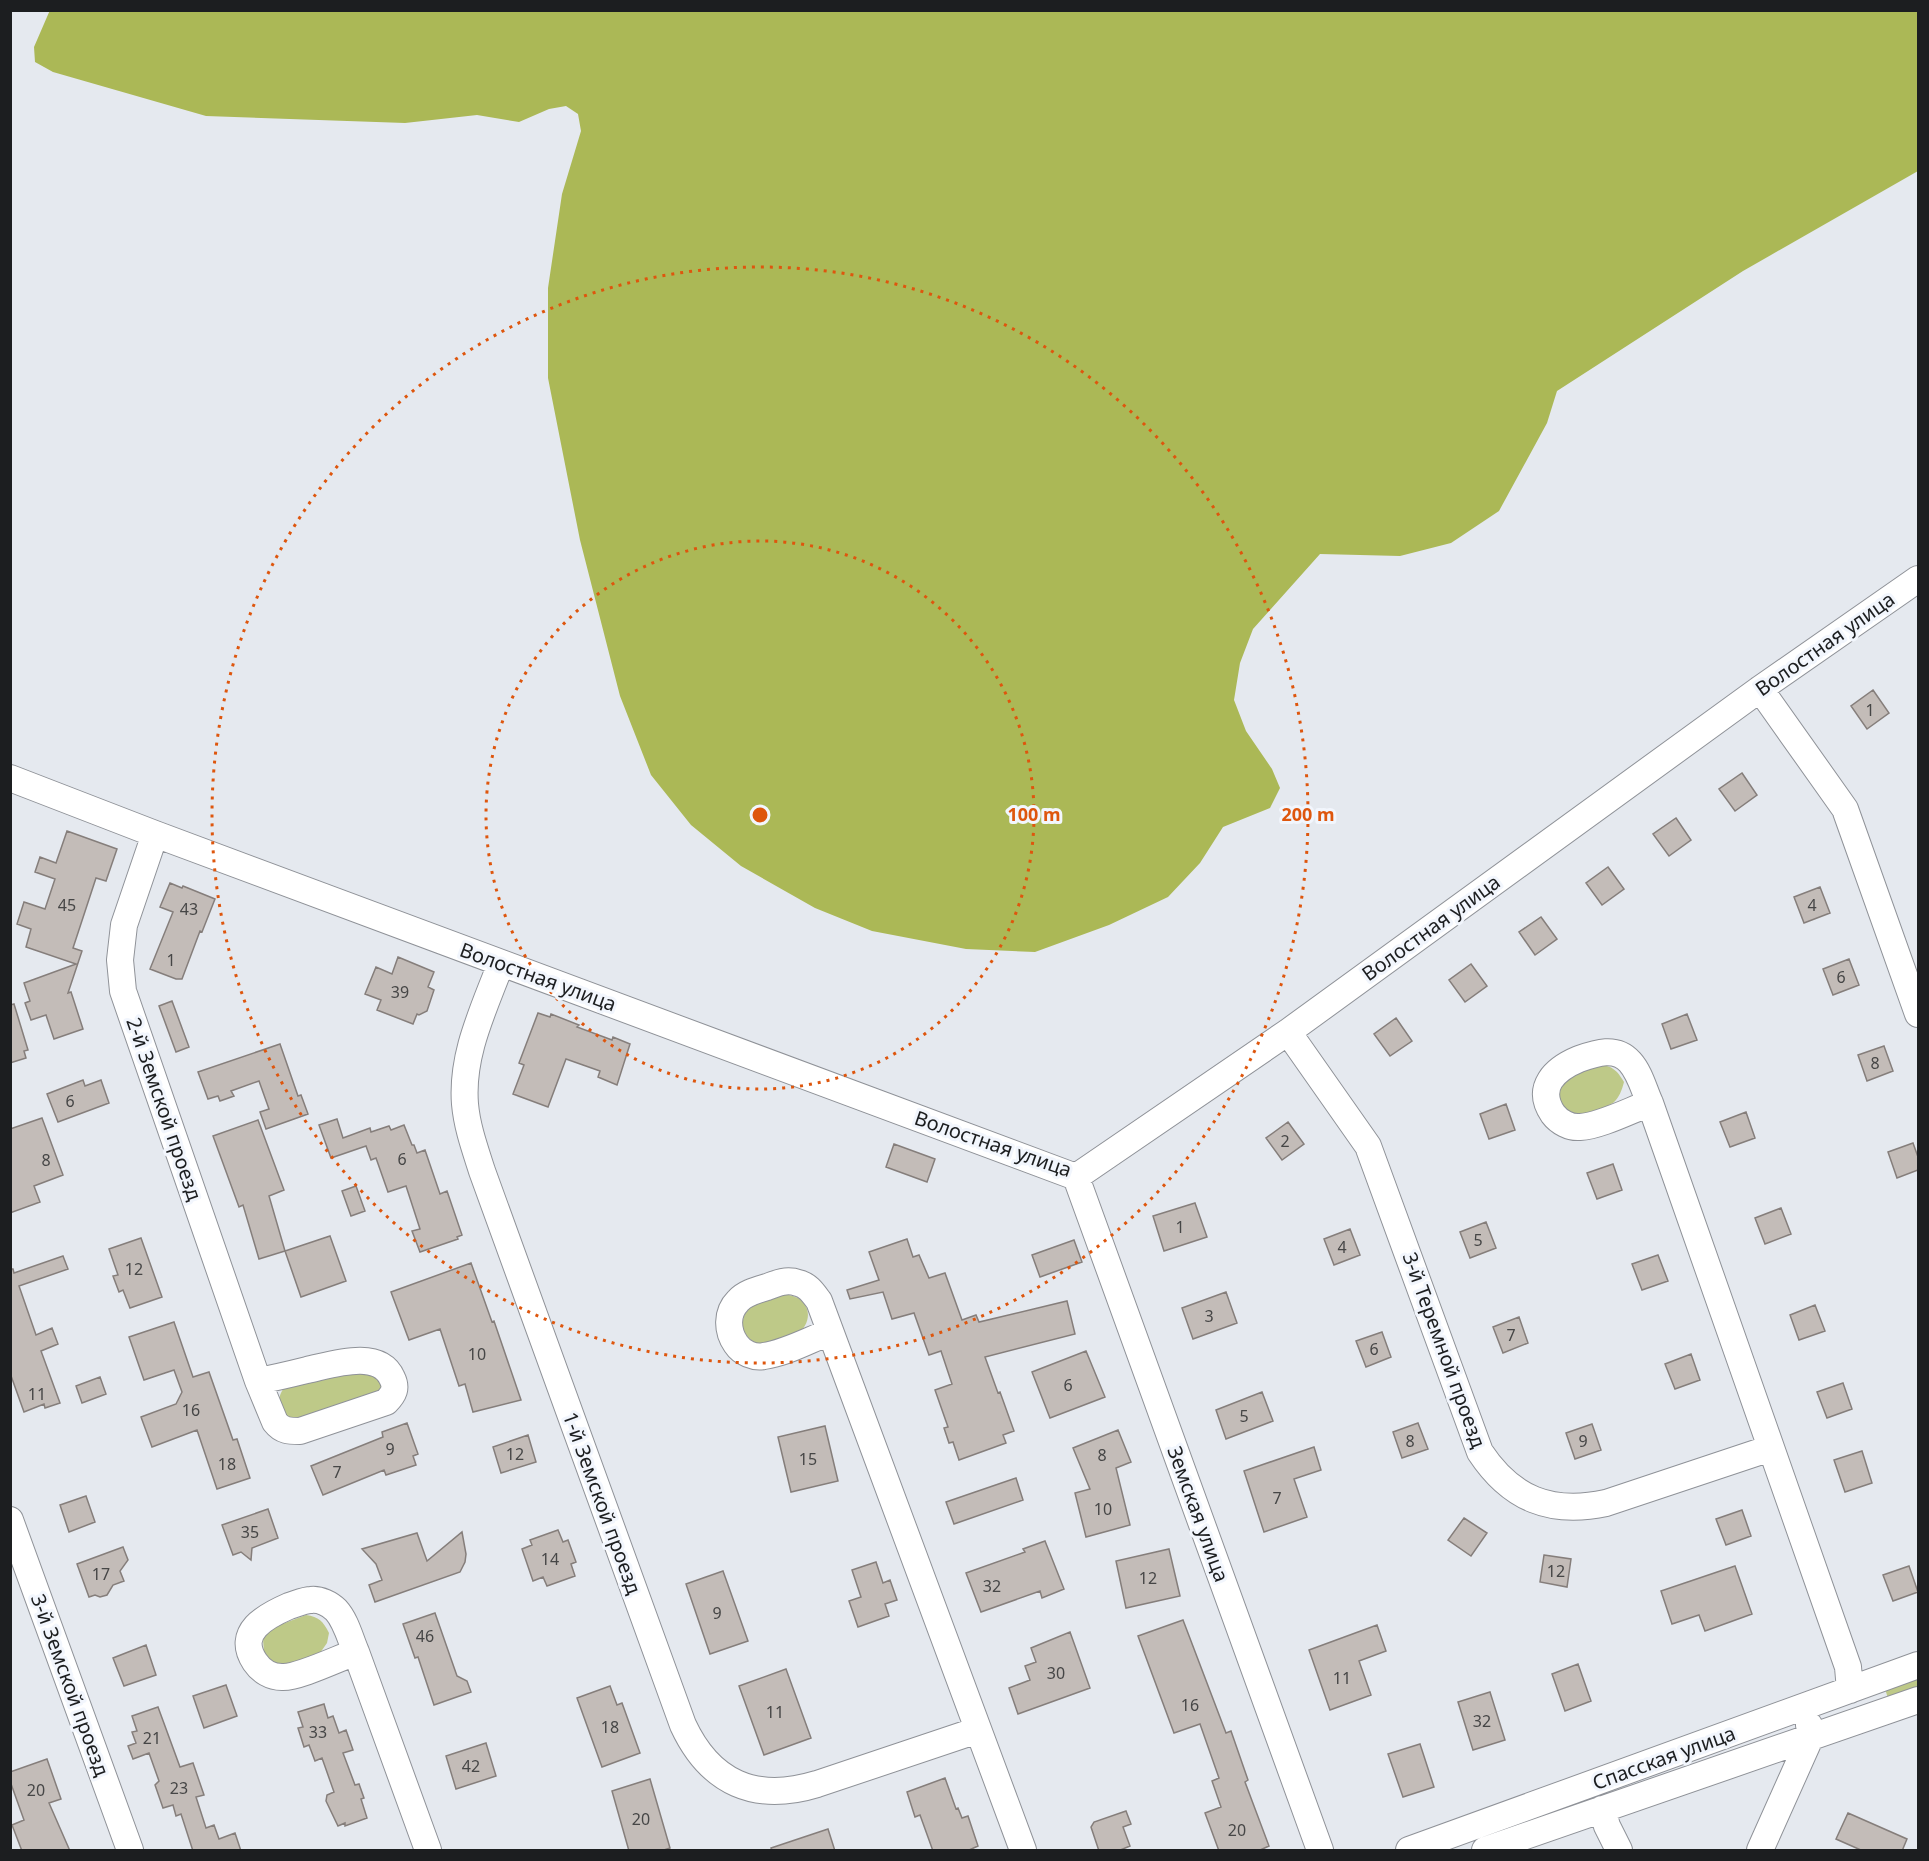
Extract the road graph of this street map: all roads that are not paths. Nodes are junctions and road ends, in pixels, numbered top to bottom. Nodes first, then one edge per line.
1 (1918, 579) edge
2 (1760, 689) junction
3 (10, 778) edge
4 (155, 834) junction
5 (501, 963) junction
6 (1918, 1014) edge
7 (1288, 1032) junction
8 (1650, 1103) dead end
9 (1076, 1177) junction
10 (830, 1332) dead end
11 (258, 1382) junction
12 (1771, 1448) junction
13 (10, 1520) edge
14 (356, 1652) dead end
15 (1918, 1665) edge
16 (1850, 1690) junction
17 (1918, 1700) edge
18 (1807, 1707) junction
19 (978, 1730) junction
20 (1811, 1736) junction
21 (1602, 1809) junction
22 (130, 1851) edge
23 (428, 1851) edge
24 (1023, 1851) edge
25 (1320, 1851) edge
26 (1409, 1851) edge
27 (1485, 1851) edge
28 (1619, 1851) edge
29 (1760, 1851) edge

1 - 2 street, Волостная улица
2 - 6 street
2 - 7 street, Волостная улица
3 - 4 street, Волостная улица
4 - 5 street, Волостная улица
4 - 11 street, 2-й Земской проезд
5 - 9 street, Волостная улица
5 - 19 street, 1-й Земской проезд
7 - 9 street, Волостная улица
7 - 12 street, 3-й Теремной проезд
8 - 12 street
9 - 25 street, Земская улица
10 - 19 street
11 - 11 street, 2-й Земской проезд
12 - 16 street
13 - 22 street, 3-й Земской проезд
14 - 23 street
15 - 16 street, Спасская улица
16 - 18 street, Спасская улица
17 - 20 street, Спасская улица
18 - 20 street
18 - 26 street, Спасская улица
19 - 24 street
20 - 21 street, Спасская улица
20 - 29 street
21 - 27 street, Спасская улица
21 - 28 street

